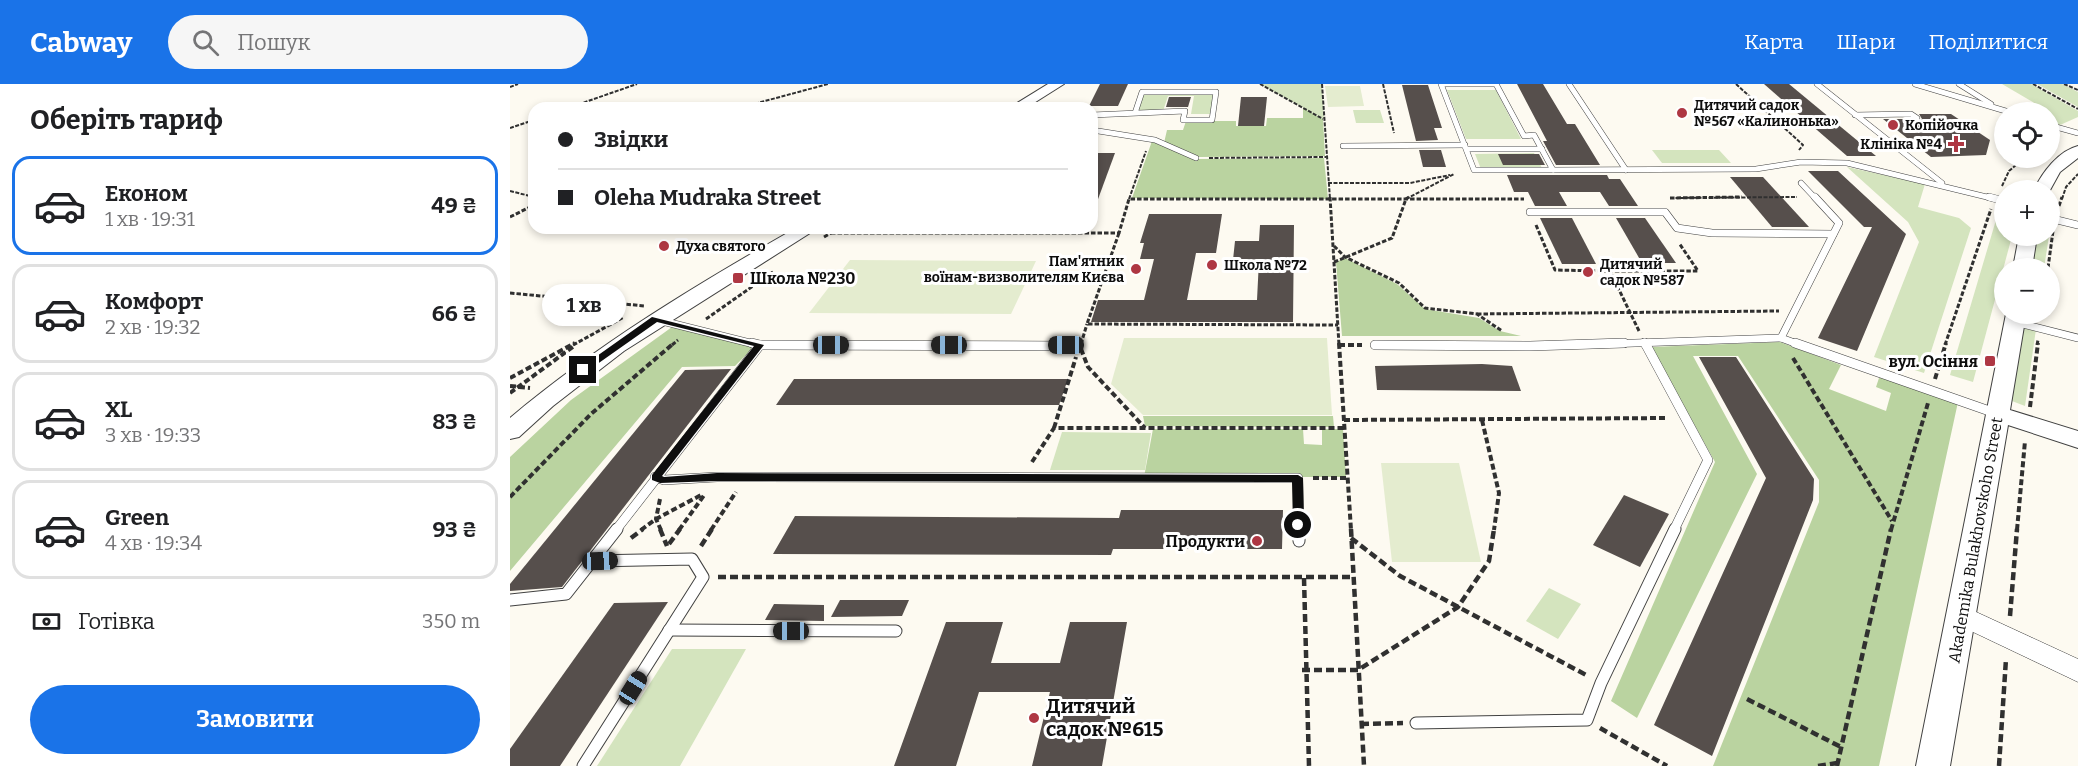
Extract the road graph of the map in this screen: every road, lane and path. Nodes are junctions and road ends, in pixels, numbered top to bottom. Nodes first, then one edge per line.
1 (518, 84) edge
2 (637, 84) edge
3 (828, 84) edge
4 (1057, 84) edge
5 (1260, 84) edge
6 (1322, 84) edge
7 (1383, 84) edge
8 (1569, 84) edge
9 (1736, 84) edge
10 (1817, 84) edge
11 (1915, 84) edge
12 (1959, 84) edge
13 (2033, 84) edge
14 (2064, 84) edge
15 (510, 87) edge
16 (2078, 90) edge
17 (585, 102) edge
18 (761, 102) edge
19 (1026, 102) edge
20 (1994, 106) edge
21 (1994, 108) edge
22 (2078, 109) edge
23 (1134, 113) junction
24 (1098, 115) edge
25 (1855, 115) junction
26 (1917, 118) dead end
27 (1324, 119) junction
28 (528, 122) edge
29 (510, 128) edge
30 (2060, 128) edge
31 (1098, 131) edge
32 (2078, 134) edge
33 (1150, 140) junction
34 (1343, 146) dead end
35 (1397, 146) junction
36 (1466, 147) junction
37 (1542, 149) junction
38 (2078, 151) edge
39 (1326, 157) junction
40 (1196, 158) joint
41 (1791, 161) junction
42 (1474, 170) junction
43 (1553, 170) junction
44 (1626, 170) junction
45 (1454, 174) junction
46 (2048, 180) edge
47 (1328, 183) junction
48 (1801, 183) dead end
49 (1947, 187) junction
50 (510, 191) edge
51 (528, 196) edge
52 (1814, 197) junction
53 (1663, 198) dead end
54 (1129, 199) junction
55 (1406, 199) junction
56 (1534, 199) dead end
57 (1994, 199) edge
58 (1330, 200) junction
59 (1994, 205) edge
60 (528, 208) edge
61 (1530, 213) joint
62 (510, 217) edge
63 (2060, 221) edge
64 (2078, 225) edge
65 (1677, 228) junction
66 (1098, 233) edge
67 (1119, 233) junction
68 (798, 234) edge
69 (1833, 234) junction
70 (1334, 245) junction
71 (1345, 257) junction
72 (1334, 261) junction
73 (1610, 271) junction
74 (510, 293) edge
75 (1794, 311) junction
76 (715, 312) dead end
77 (1631, 312) junction
78 (1477, 314) junction
79 (645, 315) junction
80 (625, 317) dead end
81 (1087, 324) junction
82 (2014, 324) edge
83 (2030, 324) edge
84 (1338, 325) junction
85 (693, 328) junction
86 (2040, 328) junction
87 (1082, 337) dead end
88 (584, 338) junction
89 (1781, 338) junction
90 (2078, 338) edge
91 (1644, 342) junction
92 (760, 345) junction
93 (1066, 345) dead end
94 (1339, 345) junction
95 (1375, 345) joint
96 (1530, 346) junction
97 (510, 378) edge
98 (1932, 390) junction
99 (510, 393) edge
100 (1998, 414) junction
101 (1685, 418) junction
102 (1344, 420) junction
103 (1482, 420) junction
104 (2026, 423) junction
105 (1054, 428) junction
106 (1144, 428) junction
107 (1345, 428) junction
108 (510, 431) edge
109 (2078, 440) edge
110 (717, 477) junction
111 (746, 477) junction
112 (1022, 478) junction
113 (1298, 478) junction
114 (1348, 478) junction
115 (660, 479) junction
116 (706, 492) junction
117 (510, 497) edge
118 (656, 519) junction
119 (1893, 522) junction
120 (1351, 537) junction
121 (1299, 541) dead end
122 (668, 546) junction
123 (658, 559) junction
124 (692, 559) junction
125 (596, 561) junction
126 (703, 577) junction
127 (1353, 577) junction
128 (1304, 578) junction
129 (510, 600) edge
130 (1458, 607) junction
131 (1961, 615) junction
132 (669, 630) junction
133 (896, 631) dead end
134 (2008, 639) junction
135 (1305, 670) junction
136 (1358, 670) junction
137 (2078, 671) edge
138 (1600, 683) junction
139 (1748, 699) dead end
140 (1587, 720) junction
141 (1416, 723) joint
142 (1361, 724) junction
143 (1841, 747) junction
144 (1837, 765) edge
145 (584, 766) edge
146 (1309, 766) edge
147 (1364, 766) edge
148 (1667, 766) edge
149 (1818, 766) edge
150 (1933, 766) edge
151 (1999, 766) edge

1 - 15 path
2 - 17 path
3 - 18 path
4 - 19 street
5 - 27 path
6 - 27 path
7 - 35 path
8 - 44 lane
9 - 41 path
10 - 25 lane
11 - 21 lane
12 - 20 lane
13 - 22 path
14 - 16 path
23 - 23 lane
23 - 24 lane
25 - 26 lane
25 - 49 lane
27 - 39 path
28 - 29 path
30 - 32 lane
31 - 33 lane
33 - 40 lane
33 - 54 path
34 - 35 lane
35 - 36 lane
36 - 37 lane
36 - 37 lane
36 - 42 lane
37 - 43 lane
38 - 46 street
39 - 40 path
39 - 47 path
41 - 44 lane
41 - 49 lane
42 - 43 lane
42 - 45 path
43 - 44 lane
45 - 47 path
45 - 55 path
47 - 58 path
48 - 52 lane
49 - 57 lane
50 - 51 path
52 - 53 path
52 - 69 lane
54 - 58 path
54 - 67 path
55 - 56 path
55 - 58 path
55 - 71 path
58 - 70 path
59 - 98 path
60 - 62 path
61 - 65 lane
61 - 73 path
63 - 64 lane
65 - 69 lane
65 - 73 path
66 - 67 path
67 - 81 path
68 - 79 street
69 - 75 lane
70 - 71 path
70 - 72 path
71 - 72 path
71 - 78 path
72 - 84 path
73 - 77 path
74 - 79 path
75 - 77 path
75 - 89 lane
76 - 85 path
77 - 78 path
77 - 91 path
78 - 96 path
79 - 85 lane
79 - 108 street
80 - 88 path
81 - 84 path
81 - 87 path
82 - 100 street, Akademika Bulakhovskoho Street
83 - 86 lane
84 - 94 path
85 - 92 lane
85 - 117 path
86 - 90 lane
86 - 104 path
88 - 97 path
88 - 99 path
89 - 91 lane
89 - 98 lane
89 - 119 path
91 - 96 lane
91 - 101 lane
92 - 93 lane
92 - 115 lane
94 - 95 path
94 - 102 path
95 - 96 lane
98 - 100 lane
98 - 119 path
100 - 104 street
100 - 131 street, Akademika Bulakhovskoho Street
101 - 103 path
101 - 138 lane
102 - 103 path
102 - 107 path
103 - 130 path
104 - 109 street
104 - 134 path
105 - 106 path
105 - 106 path
105 - 112 path
106 - 107 path
107 - 114 path
110 - 111 lane
110 - 115 lane
110 - 116 path
111 - 112 lane
111 - 124 path
112 - 113 lane
113 - 114 path
113 - 121 lane
114 - 120 path
115 - 118 path
115 - 125 lane
116 - 118 path
116 - 122 path
118 - 122 path
118 - 125 path
119 - 143 path
120 - 127 path
120 - 130 path
122 - 123 path
123 - 124 lane
123 - 125 lane
124 - 126 lane
125 - 129 lane
126 - 128 path
126 - 132 lane
127 - 128 path
127 - 136 path
128 - 135 path
130 - 136 path
130 - 138 path
131 - 134 street
131 - 150 street, Akademika Bulakhovskoho Street
132 - 133 lane
132 - 145 lane
134 - 137 street
134 - 151 path
135 - 136 path
135 - 146 path
136 - 142 path
138 - 140 lane
139 - 143 path
140 - 141 lane
140 - 148 path
141 - 142 path
142 - 147 path
143 - 144 path
144 - 149 path

